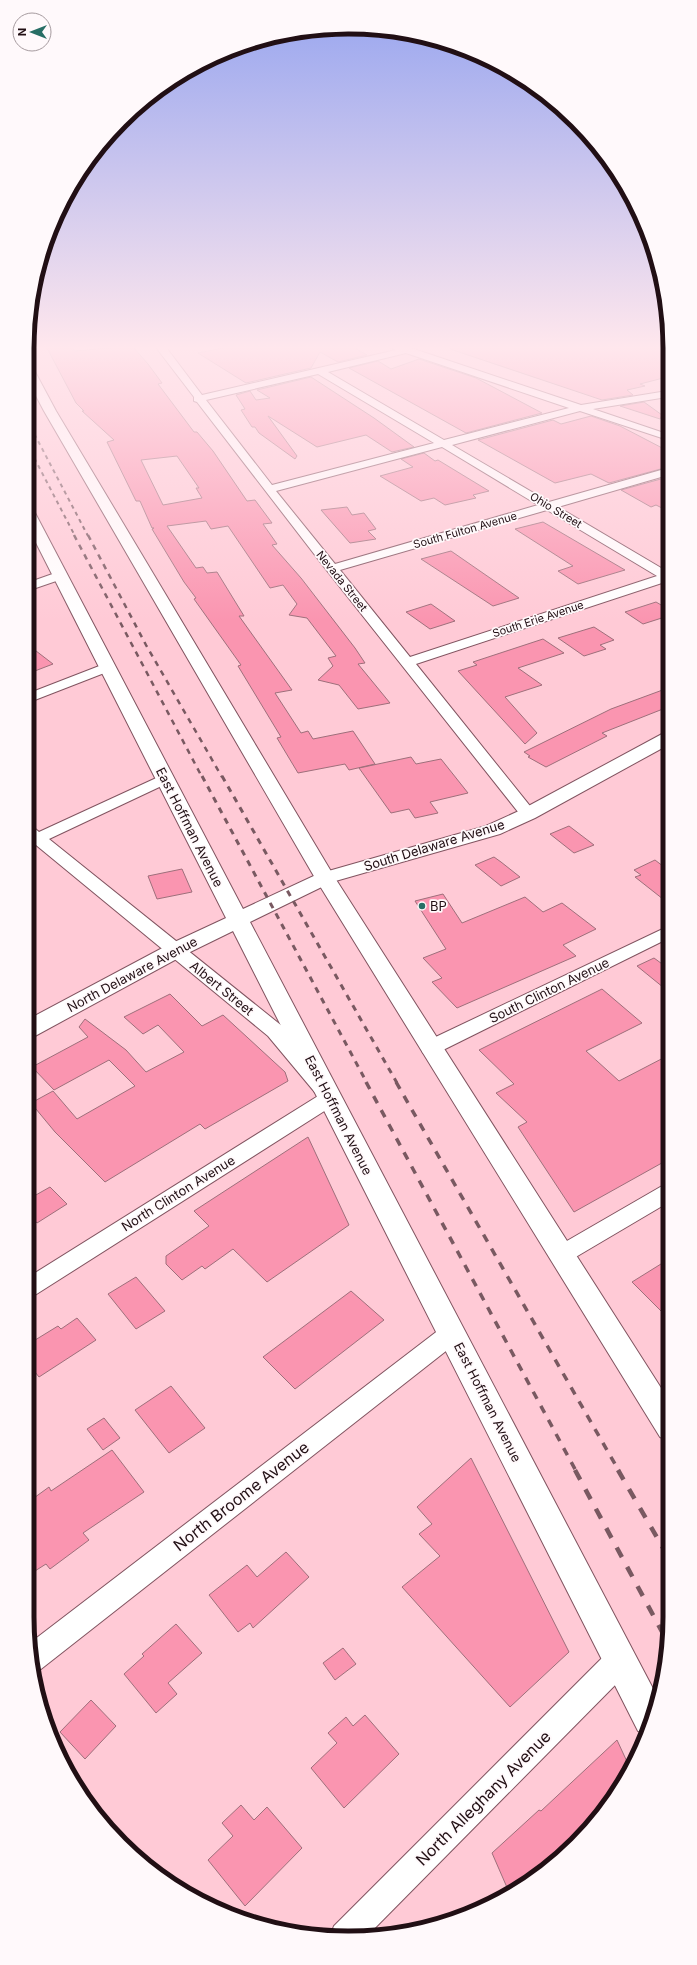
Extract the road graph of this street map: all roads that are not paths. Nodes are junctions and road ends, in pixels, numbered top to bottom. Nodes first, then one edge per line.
1 (66, 438) edge
2 (229, 438) edge
3 (434, 438) edge
4 (469, 438) edge
5 (445, 444) junction
6 (663, 472) edge
7 (269, 489) junction
8 (548, 505) junction
9 (34, 524) edge
10 (332, 569) junction
11 (663, 573) edge
12 (60, 575) junction
13 (663, 578) edge
14 (34, 584) edge
15 (407, 663) junction
16 (107, 667) junction
17 (34, 696) edge
18 (663, 741) edge
19 (165, 779) junction
20 (528, 814) junction
21 (34, 836) edge
22 (34, 839) edge
23 (325, 878) junction
24 (237, 920) junction
25 (663, 933) edge
26 (176, 950) junction
27 (34, 1026) edge
28 (430, 1048) junction
29 (330, 1098) junction
30 (663, 1196) edge
31 (561, 1255) junction
32 (34, 1284) edge
33 (452, 1333) junction
34 (663, 1417) edge
35 (37, 1655) edge
36 (620, 1660) junction
37 (647, 1714) edge
38 (350, 1931) edge

1 - 23 street
2 - 7 street, Nevada Street
3 - 5 street, Ohio Street
4 - 5 street
5 - 7 street
5 - 8 street, Ohio Street
6 - 8 street, South Fulton Avenue
7 - 10 street, Nevada Street
8 - 10 street, South Fulton Avenue
8 - 11 street, Ohio Street
9 - 12 street, East Hoffman Avenue
10 - 15 street, Nevada Street
12 - 14 street
12 - 16 street, East Hoffman Avenue
13 - 15 street, South Erie Avenue
15 - 20 street, Nevada Street
16 - 17 street
16 - 19 street, East Hoffman Avenue
18 - 20 street, South Delaware Avenue
19 - 21 street
19 - 24 street, East Hoffman Avenue
20 - 23 street, South Delaware Avenue
22 - 26 street, Albert Street
23 - 24 street, South Delaware Avenue
23 - 28 street
24 - 26 street, North Delaware Avenue
24 - 29 street, East Hoffman Avenue
25 - 28 street, South Clinton Avenue
26 - 27 street, North Delaware Avenue
26 - 29 street, Albert Street
28 - 31 street
29 - 32 street, North Clinton Avenue
29 - 33 street, East Hoffman Avenue
30 - 31 street
31 - 34 street
33 - 35 street, North Broome Avenue
33 - 36 street, East Hoffman Avenue
36 - 37 street, East Hoffman Avenue
36 - 38 street, North Alleghany Avenue

